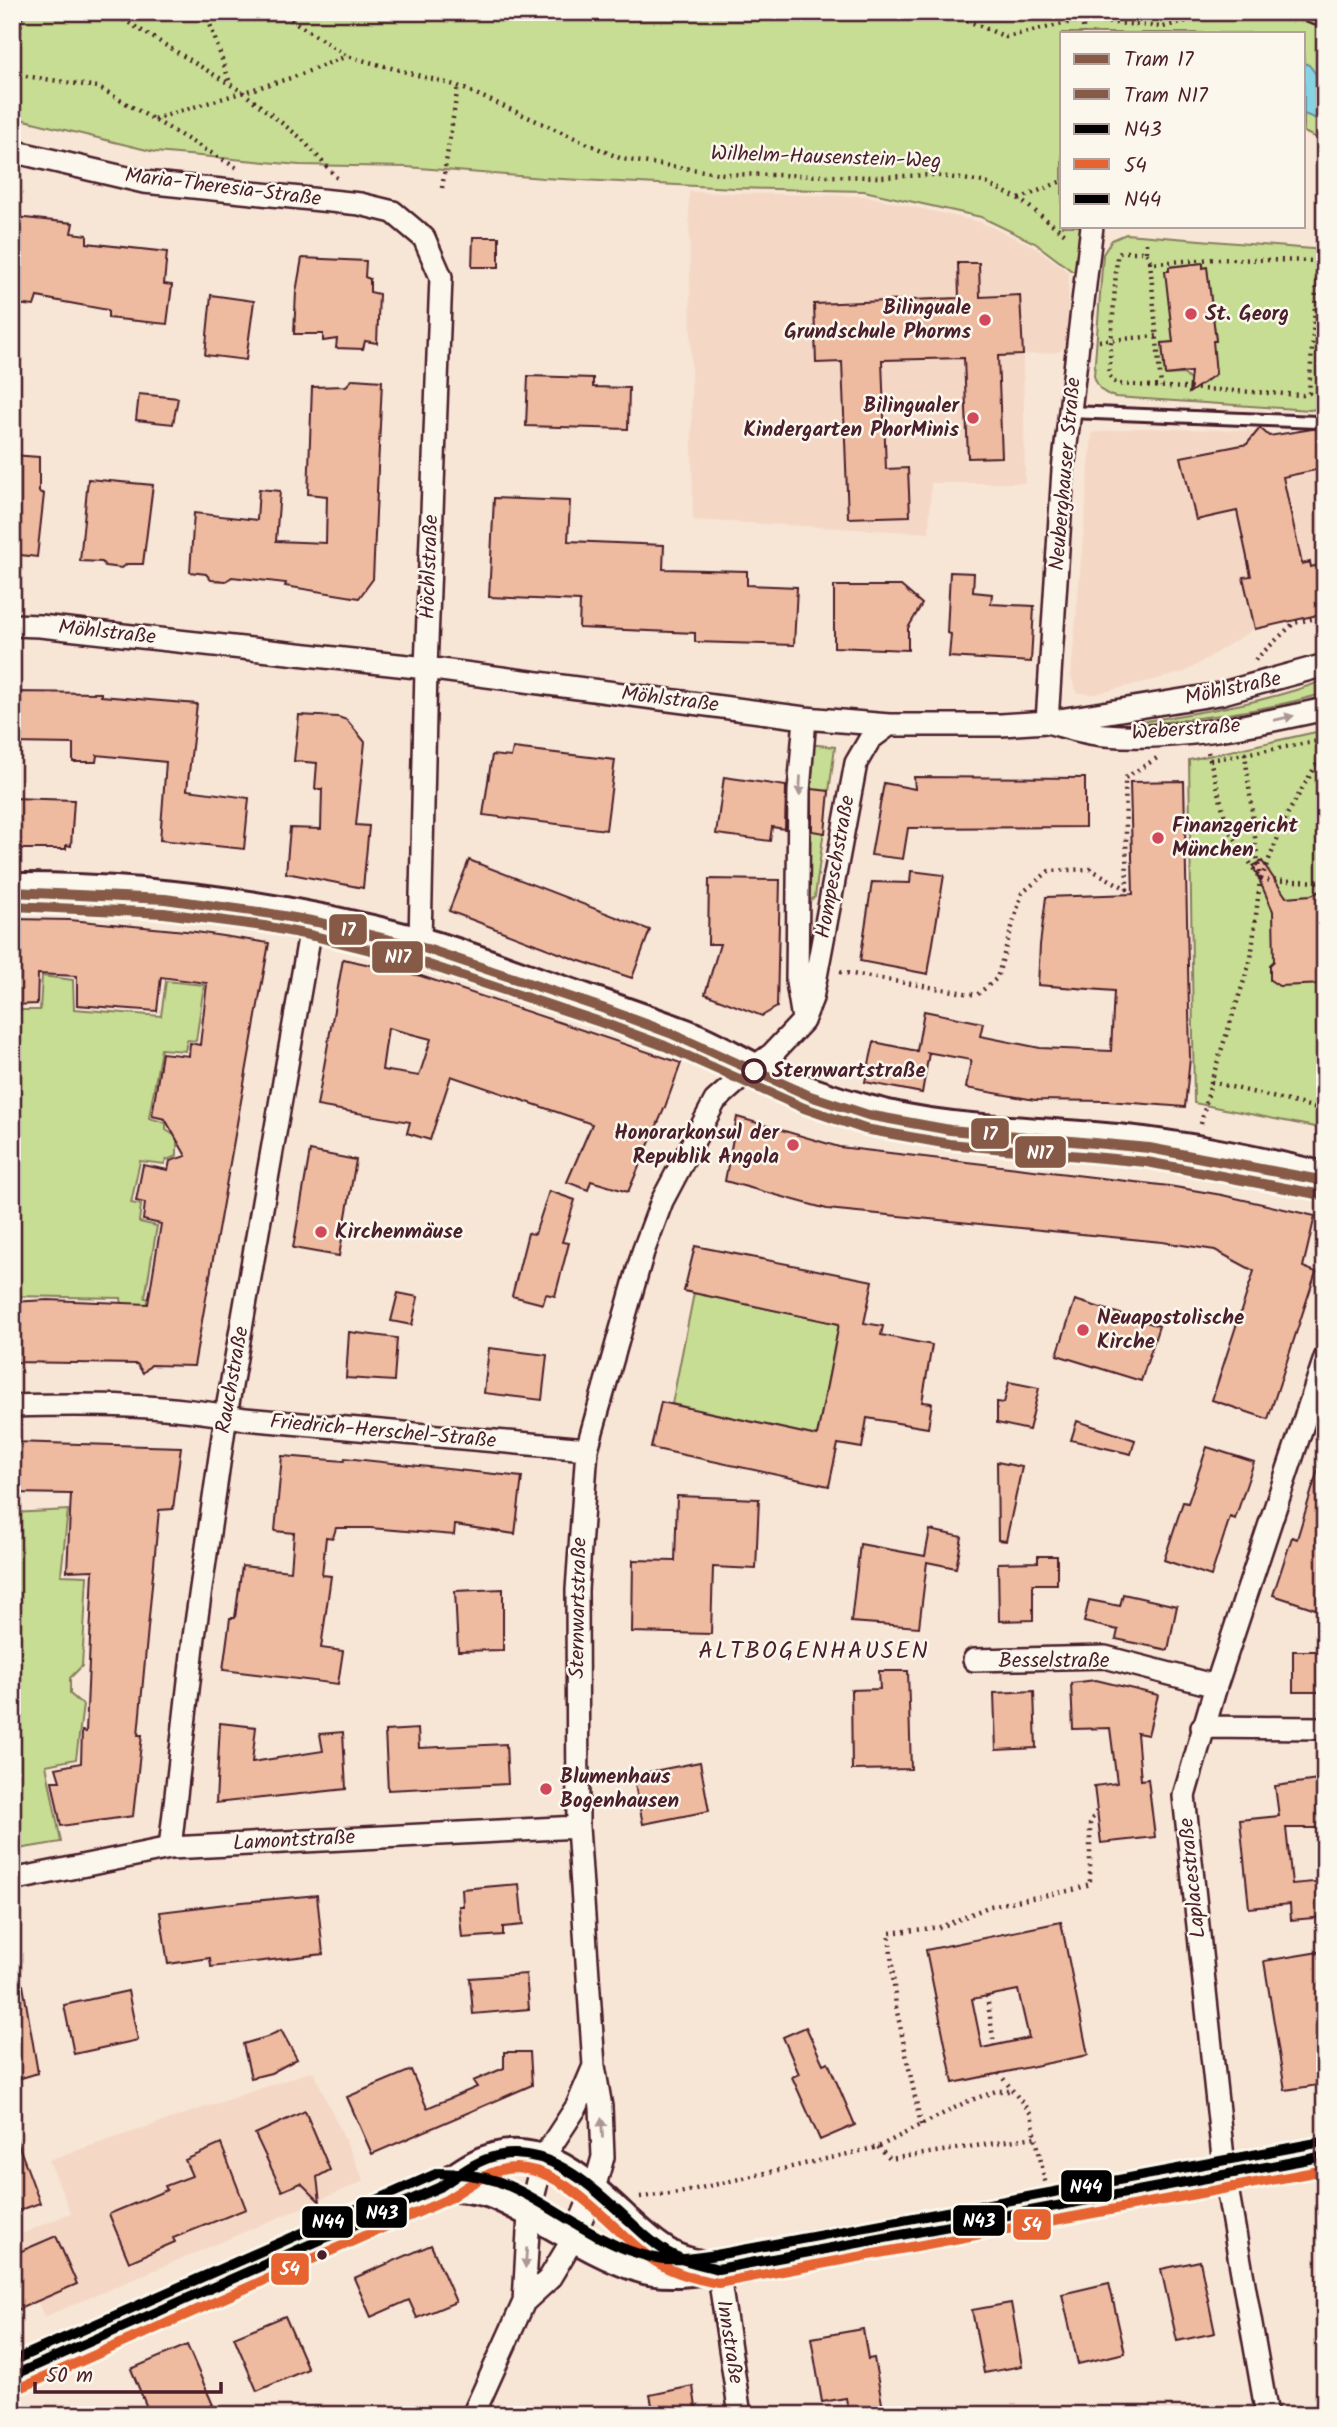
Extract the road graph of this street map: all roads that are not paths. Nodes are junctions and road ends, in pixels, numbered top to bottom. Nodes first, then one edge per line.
1 (1312, 12) edge
2 (1325, 16) edge
3 (12, 151) edge
4 (393, 212) joint
5 (1092, 228) edge
6 (1070, 412) junction
7 (1317, 422) dead end
8 (12, 625) edge
9 (1325, 665) edge
10 (426, 668) junction
11 (1325, 709) edge
12 (805, 718) junction
13 (1047, 722) junction
14 (889, 725) junction
15 (12, 887) edge
16 (313, 915) junction
17 (420, 941) junction
18 (803, 1021) junction
19 (755, 1067) junction
20 (1325, 1176) edge
21 (1325, 1358) edge
22 (12, 1406) edge
23 (226, 1415) junction
24 (587, 1449) junction
25 (974, 1660) dead end
26 (1216, 1686) junction
27 (1202, 1727) junction
28 (1325, 1728) edge
29 (578, 1827) junction
30 (170, 1848) junction
31 (12, 1880) edge
32 (594, 2066) junction
33 (1325, 2156) edge
34 (543, 2158) junction
35 (1225, 2176) junction
36 (440, 2186) junction
37 (594, 2189) junction
38 (529, 2214) junction
39 (573, 2239) junction
40 (718, 2269) junction
41 (524, 2302) junction
42 (12, 2376) edge
43 (472, 2415) edge
44 (740, 2415) edge
45 (1267, 2415) edge

1 - 2 street
3 - 4 street, Maria-Theresia-Straße
4 - 10 street, Höchlstraße
5 - 6 street, Neuberghauser Straße
6 - 7 lane
6 - 13 street, Neuberghauser Straße
8 - 10 street, Möhlstraße
9 - 13 street, Möhlstraße
10 - 12 street, Möhlstraße
10 - 17 street, Höchlstraße
13 -> 11 street, Weberstraße
12 - 14 street, Möhlstraße
12 -> 18 street, Hompeschstraße
13 - 14 street, Möhlstraße
14 - 18 street, Hompeschstraße
15 - 16 street
16 - 17 street
16 - 23 street, Rauchstraße
17 - 19 street
18 - 19 street, Hompeschstraße
19 - 20 street
19 - 24 street, Sternwartstraße
21 - 26 street, Laplacestraße
22 - 23 street, Friedrich-Herschel-Straße
23 - 24 street, Friedrich-Herschel-Straße
23 - 30 street, Rauchstraße
24 - 29 street, Sternwartstraße
25 - 26 street, Besselstraße
26 - 27 street, Laplacestraße
27 - 28 street
27 - 35 street, Laplacestraße
29 - 30 street, Lamontstraße
29 - 32 street, Sternwartstraße
30 - 31 street, Lamontstraße
32 - 34 street, Sternwartstraße
37 -> 32 street, Sternwartstraße
33 - 35 street
34 - 36 street
34 - 37 street
34 - 38 street, Sternwartstraße
35 - 40 street
35 - 45 street, Laplacestraße
36 - 38 street
36 - 42 street
37 - 39 street, Sternwartstraße
37 - 40 street
38 - 39 street
38 -> 41 street, Sternwartstraße
39 - 40 street
39 - 41 street, Sternwartstraße
40 - 44 street, Innstraße
41 - 43 street

